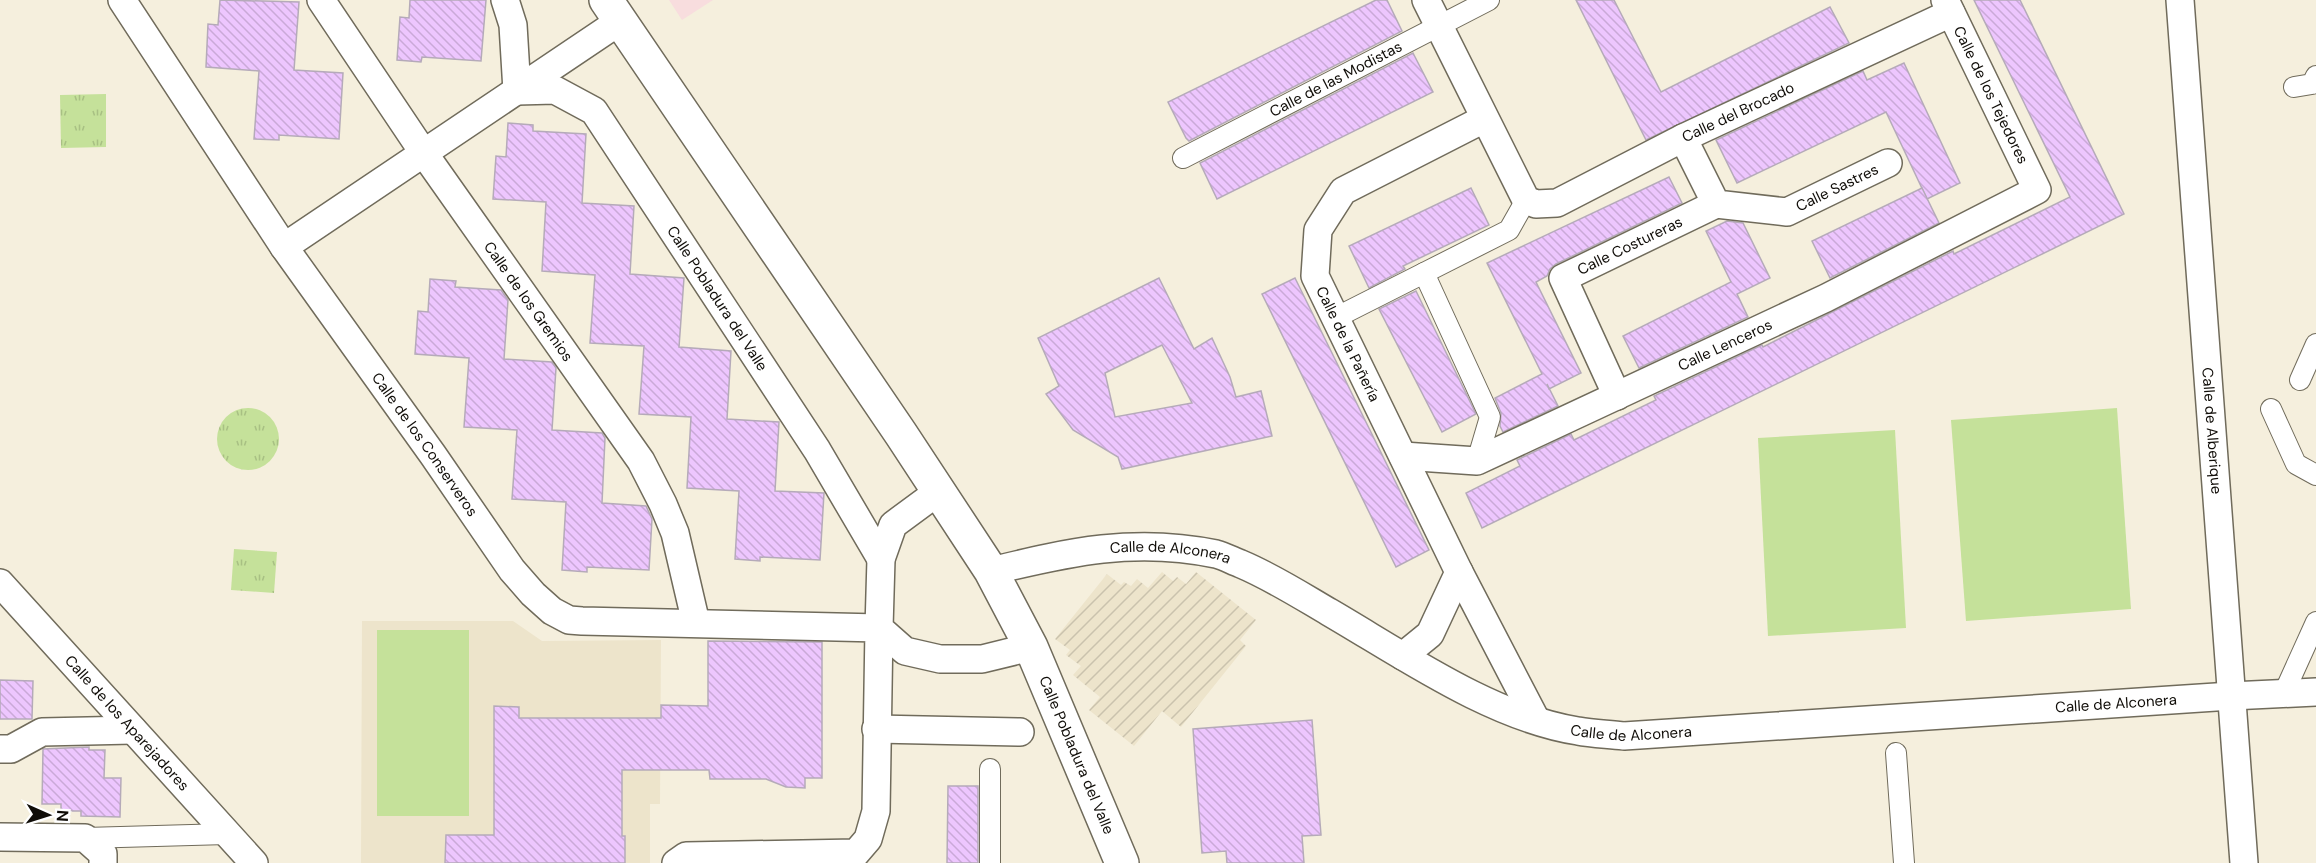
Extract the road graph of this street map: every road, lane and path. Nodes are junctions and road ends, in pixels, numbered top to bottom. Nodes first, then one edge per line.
1 (122, 0) edge
2 (321, 0) edge
3 (505, 0) edge
4 (1426, 0) edge
5 (1489, 0) edge
6 (2180, 0) edge
7 (1948, 7) edge
8 (613, 10) edge
9 (1438, 26) junction
10 (2316, 76) edge
11 (2294, 87) dead end
12 (517, 91) junction
13 (1484, 119) junction
14 (1683, 138) junction
15 (423, 152) junction
16 (1183, 158) dead end
17 (1888, 163) dead end
18 (2037, 190) joint
19 (1526, 200) junction
20 (1716, 204) junction
21 (284, 247) junction
22 (1424, 273) junction
23 (1335, 318) junction
24 (2316, 344) edge
25 (2300, 380) dead end
26 (1617, 396) junction
27 (2271, 409) dead end
28 (1403, 456) junction
29 (1477, 461) junction
30 (2316, 475) edge
31 (939, 491) junction
32 (881, 559) junction
33 (991, 571) junction
34 (1460, 572) junction
35 (0, 583) edge
36 (2316, 622) edge
37 (696, 623) junction
38 (879, 627) junction
39 (1031, 647) junction
40 (1403, 656) junction
41 (2316, 692) edge
42 (2283, 695) junction
43 (2231, 696) junction
44 (1536, 720) junction
45 (876, 729) junction
46 (133, 730) junction
47 (1020, 732) dead end
48 (0, 749) edge
49 (1896, 753) dead end
50 (990, 769) dead end
51 (227, 834) junction
52 (0, 837) edge
53 (85, 838) junction
54 (103, 863) edge
55 (254, 863) edge
56 (676, 863) edge
57 (990, 863) edge
58 (1122, 863) edge
59 (1904, 863) edge
60 (2244, 863) edge

1 - 21 street, Calle de los Conserveros
2 - 15 street, Calle de los Gremios
3 - 12 street
4 - 9 street
5 - 9 street, Calle de las Modistas
6 - 43 street, Calle de Alberique
7 - 14 street, Calle del Brocado
7 - 18 street, Calle de los Tejedores
8 - 12 street, Calle Pobladura del Valle
8 - 31 street, Calle Pobladura del Valle
9 - 13 street
9 - 16 street, Calle de las Modistas
10 - 11 street
12 - 15 street, Calle Pobladura del Valle
12 - 32 street, Calle Pobladura del Valle
13 - 19 street
13 - 23 street, Calle de la Pañería
14 - 19 street, Calle del Brocado
14 - 20 street
15 - 21 street, Calle Pobladura del Valle
15 - 37 street, Calle de los Gremios
17 - 20 street, Calle Sastres
18 - 26 street, Calle Lenceros
19 - 22 street
20 - 26 street, Calle Costureras
21 - 37 street, Calle de los Conserveros
22 - 23 street
22 - 29 street
23 - 28 street, Calle de la Pañería
24 - 25 street
26 - 29 street, Calle Lenceros
27 - 30 street
28 - 29 street, Calle Lenceros
28 - 34 street, Calle de la Pañería
31 - 32 street
31 - 33 street, Calle Pobladura del Valle
32 - 38 street
33 - 39 street, Calle Pobladura del Valle
33 - 40 street, Calle de Alconera
34 - 40 street
34 - 44 street, Calle de la Pañería
35 - 46 street, Calle de los Aparejadores
36 - 42 street
37 - 38 street, Calle de los Conserveros
38 - 39 street
38 - 45 street
39 - 58 street, Calle Pobladura del Valle
40 - 44 street, Calle de Alconera
41 - 42 street, Calle de Alconera
42 - 43 street, Calle de Alconera
43 - 44 street, Calle de Alconera
43 - 60 street, Calle de Alberique
45 - 47 street
45 - 56 street
46 - 48 street
46 - 51 street, Calle de los Aparejadores
49 - 59 street
50 - 57 street
51 - 53 street
51 - 55 street, Calle de los Aparejadores
52 - 53 street
53 - 54 street

